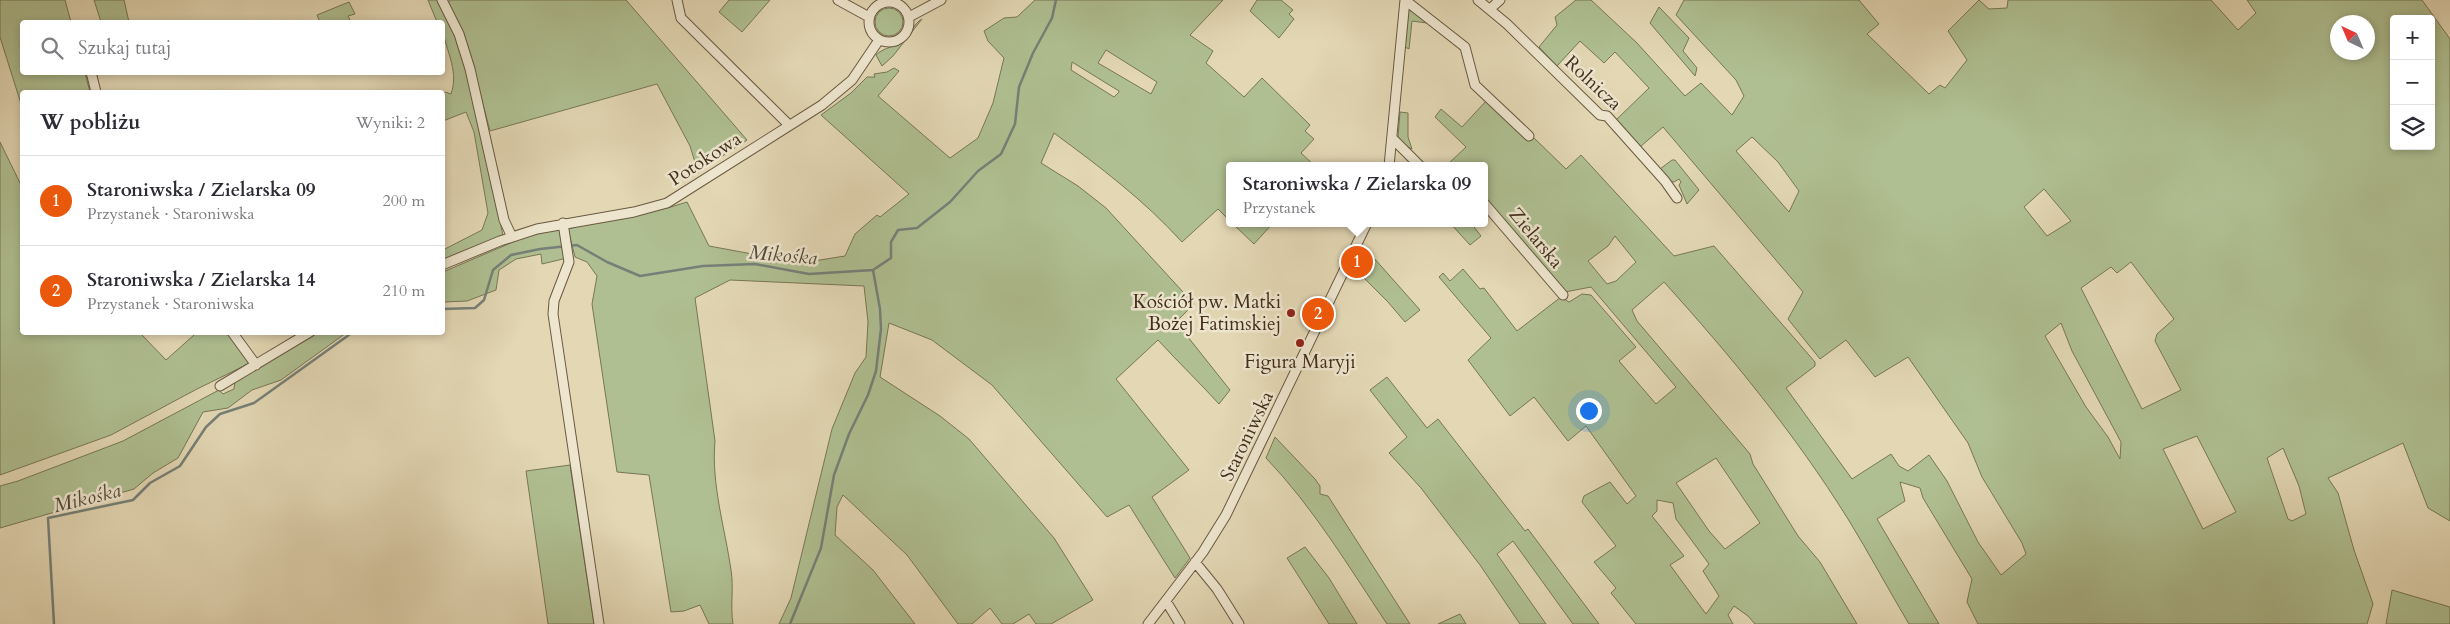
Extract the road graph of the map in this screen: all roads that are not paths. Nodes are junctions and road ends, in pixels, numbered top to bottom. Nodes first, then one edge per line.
1 (442, 0) edge
2 (677, 0) edge
3 (838, 0) edge
4 (941, 0) edge
5 (1405, 0) edge
6 (1478, 0) edge
7 (1500, 0) edge
8 (896, 1) edge
9 (1490, 9) junction
10 (909, 17) junction
11 (869, 18) junction
12 (879, 40) junction
13 (92, 75) edge
14 (96, 90) edge
15 (789, 125) junction
16 (1529, 136) dead end
17 (1393, 139) junction
18 (1390, 162) edge
19 (1416, 162) edge
20 (1677, 198) dead end
21 (1488, 208) edge
22 (564, 223) junction
23 (1366, 227) edge
24 (512, 236) junction
25 (445, 264) edge
26 (1563, 295) dead end
27 (234, 335) edge
28 (305, 335) edge
29 (256, 365) junction
30 (220, 386) dead end
31 (1195, 562) junction
32 (1166, 601) junction
33 (599, 624) edge
34 (1148, 624) edge
35 (1180, 624) edge
36 (1239, 624) edge

1 - 24 street
2 - 15 street
3 - 11 street
4 - 10 street
5 - 16 street
5 - 17 street
6 - 9 street, Rolnicza
7 - 9 street
8 - 10 street
8 - 11 street
9 - 20 street, Rolnicza
10 - 12 street
11 - 12 street
12 - 15 street, Potokowa
13 - 14 street
15 - 22 street, Potokowa
17 - 18 street
17 - 19 street
21 - 26 street, Zielarska
22 - 24 street, Potokowa
22 - 33 street
23 - 31 street, Staroniwska
24 - 25 street, Potokowa
27 - 29 street
28 - 29 street
29 - 30 street
31 - 32 street, Staroniwska
31 - 36 street
32 - 34 street, Staroniwska
32 - 35 street

